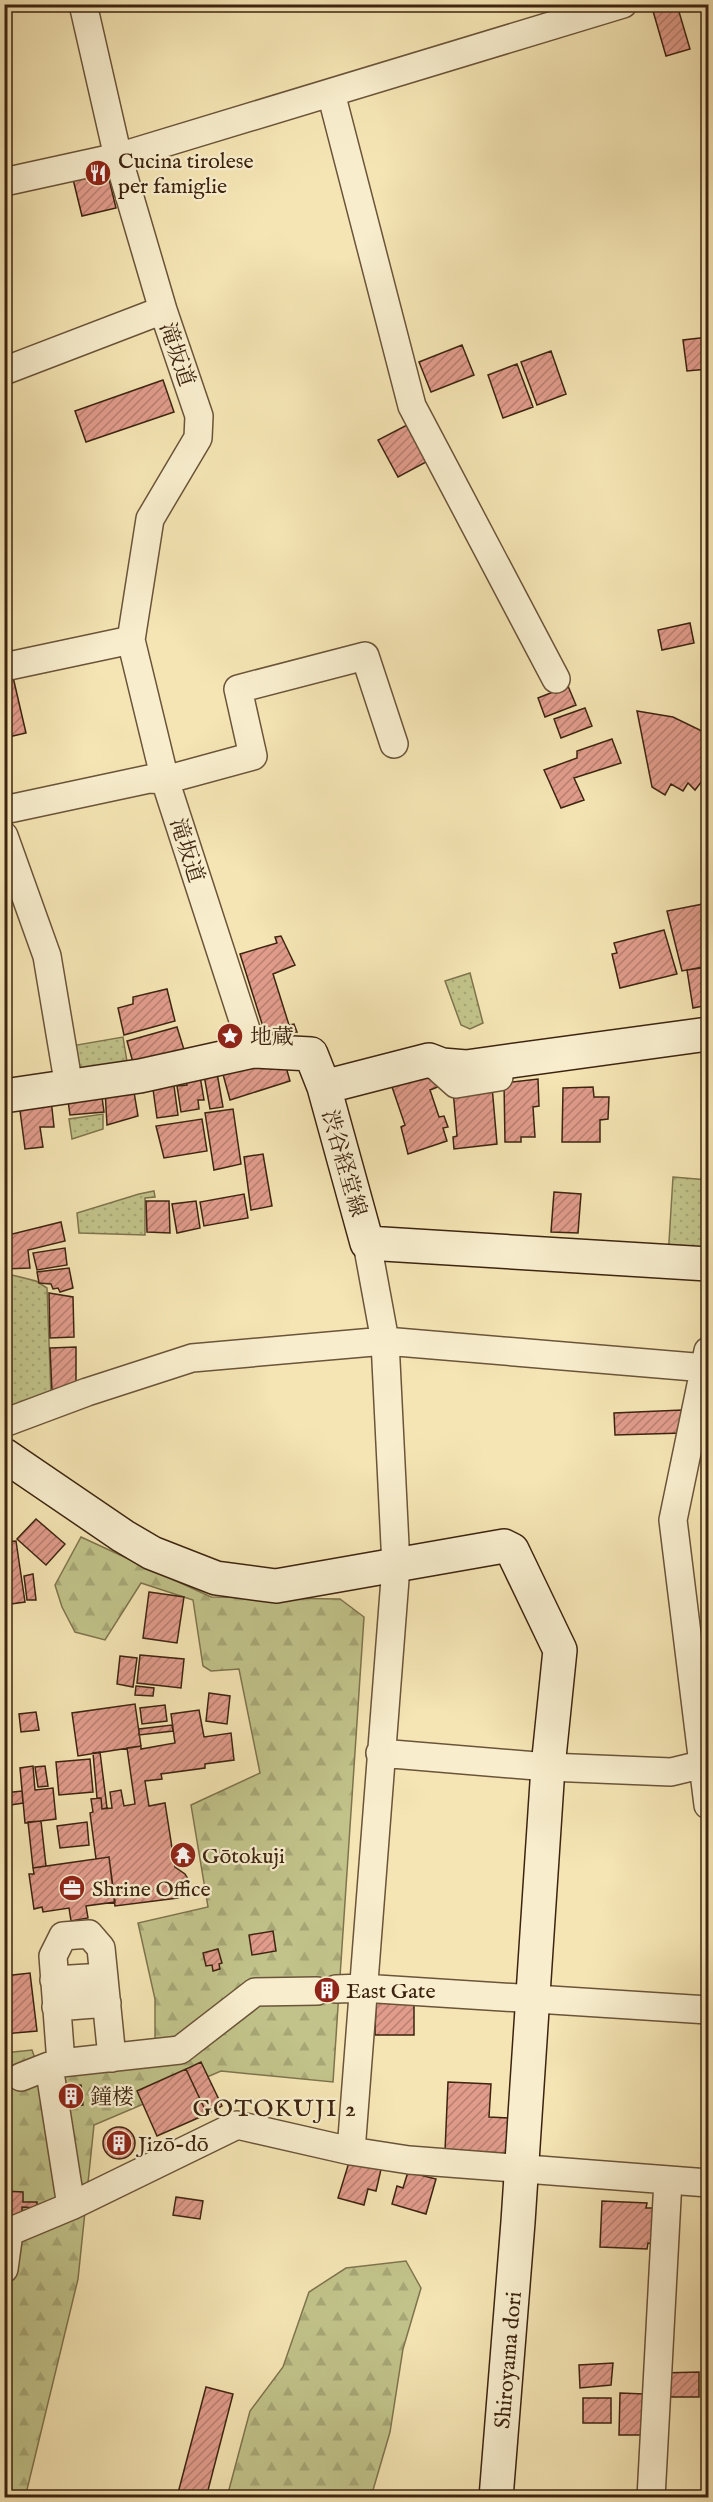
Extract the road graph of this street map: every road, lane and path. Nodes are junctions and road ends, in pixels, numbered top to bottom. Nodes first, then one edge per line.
1 (83, 4) edge
2 (623, 4) edge
3 (575, 11) edge
4 (331, 93) junction
5 (118, 157) junction
6 (7, 181) edge
7 (164, 310) junction
8 (4, 371) edge
9 (131, 640) junction
10 (4, 667) edge
11 (556, 679) dead end
12 (393, 744) dead end
13 (165, 780) junction
14 (4, 810) edge
15 (4, 836) edge
16 (708, 1034) edge
17 (708, 1049) edge
18 (253, 1051) junction
19 (429, 1060) junction
20 (69, 1087) junction
21 (324, 1087) junction
22 (4, 1096) edge
23 (367, 1243) junction
24 (708, 1264) edge
25 (385, 1341) junction
26 (707, 1359) edge
27 (4, 1423) edge
28 (4, 1455) edge
29 (396, 1566) junction
30 (380, 1753) junction
31 (705, 1763) edge
32 (548, 1767) junction
33 (708, 1805) edge
34 (54, 1980) junction
35 (339, 1989) junction
36 (105, 1990) junction
37 (531, 1998) junction
38 (56, 2007) junction
39 (708, 2010) edge
40 (111, 2058) junction
41 (55, 2065) junction
42 (21, 2078) dead end
43 (351, 2151) junction
44 (520, 2169) junction
45 (668, 2180) junction
46 (708, 2183) edge
47 (71, 2206) junction
48 (7, 2233) edge
49 (4, 2269) edge
50 (496, 2498) edge
51 (651, 2498) edge

1 - 5 street, 滝坂道
2 - 3 street
3 - 4 street
4 - 5 street
4 - 11 street
5 - 6 street
5 - 7 street, 滝坂道
7 - 8 street
7 - 9 street, 滝坂道
9 - 10 street
9 - 13 street, 滝坂道
12 - 13 street
13 - 14 street
13 - 18 street, 滝坂道
15 - 20 street
16 - 19 street
17 - 19 street
18 - 20 street, 渋谷経堂線
18 - 21 street, 渋谷経堂線
19 - 21 street
20 - 22 street, 渋谷経堂線
21 - 23 street, 渋谷経堂線
23 - 24 street, 渋谷経堂線
23 - 25 street
25 - 26 street
25 - 27 street
25 - 29 street
26 - 31 street
28 - 29 street, Shiroyama dori
29 - 30 street
29 - 32 street, Shiroyama dori
30 - 32 street
30 - 35 street
31 - 32 street
31 - 33 street
32 - 37 street, Shiroyama dori
34 - 36 street
34 - 36 street
34 - 38 street
35 - 37 street
35 - 40 street
35 - 43 street
36 - 38 street
36 - 40 street
37 - 39 street
37 - 44 street, Shiroyama dori
38 - 41 street
40 - 41 street
41 - 42 street
41 - 47 street
43 - 44 street
43 - 47 street
44 - 45 street
44 - 50 street, Shiroyama dori
45 - 46 street
45 - 51 street
47 - 48 street
48 - 49 street

